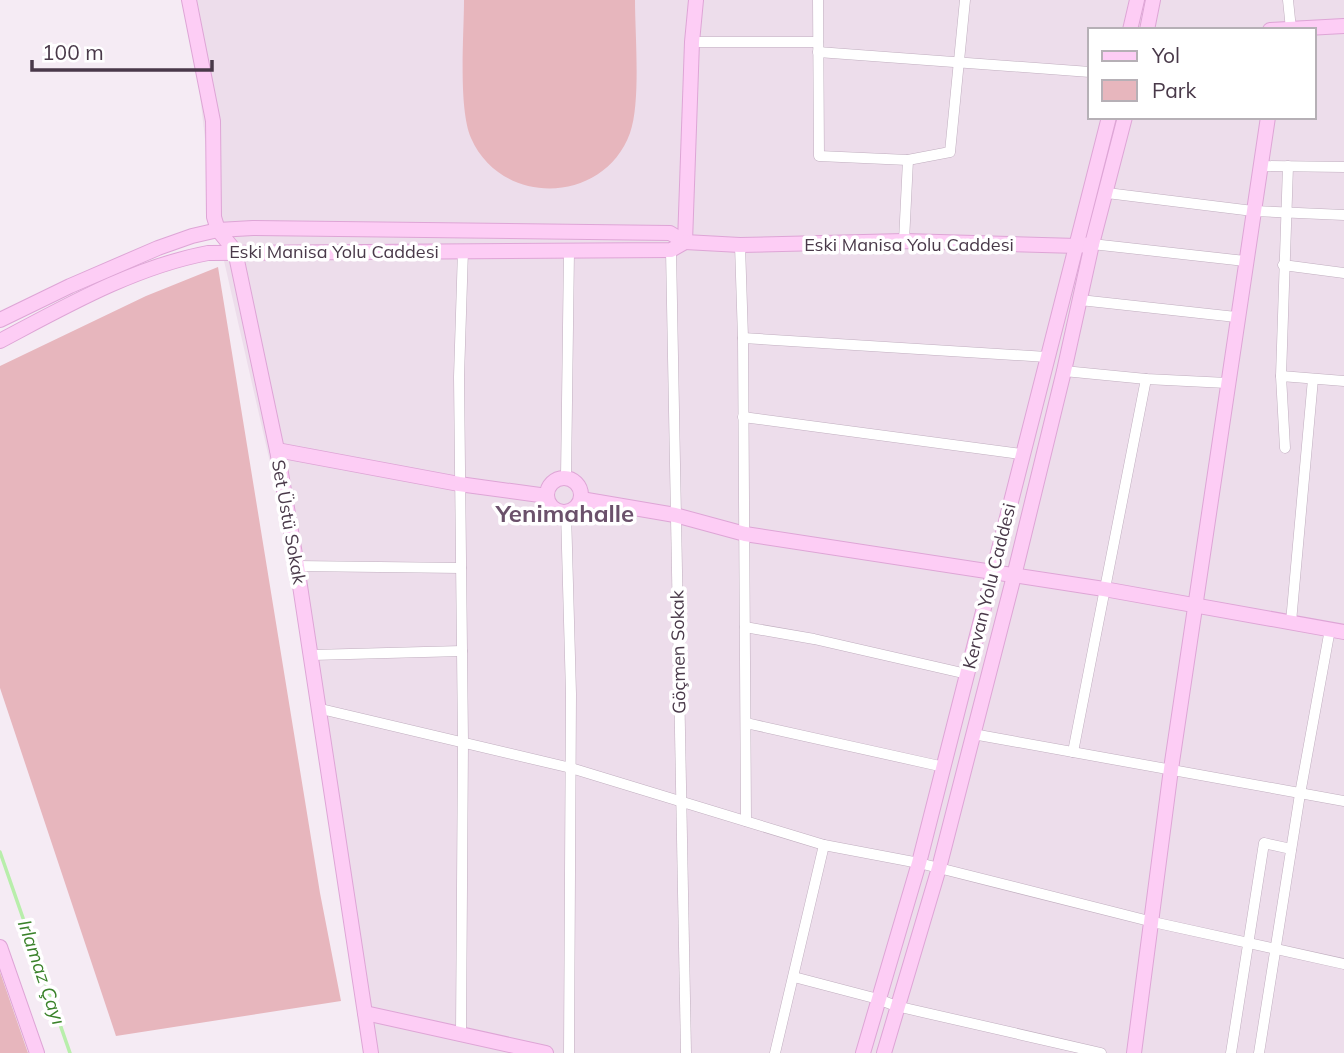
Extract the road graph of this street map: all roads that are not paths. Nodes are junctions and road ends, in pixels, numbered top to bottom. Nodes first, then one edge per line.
1 (189, 0) edge
2 (696, 0) edge
3 (818, 0) edge
4 (965, 0) edge
5 (1137, 0) edge
6 (1153, 0) edge
7 (1288, 0) edge
8 (1344, 26) edge
9 (1130, 28) edge
10 (1147, 28) edge
11 (1290, 28) edge
12 (1308, 28) edge
13 (692, 42) junction
14 (818, 47) junction
15 (959, 62) junction
16 (1088, 72) edge
17 (1108, 119) edge
18 (1125, 119) edge
19 (1268, 119) edge
20 (908, 160) junction
21 (1260, 166) junction
22 (1287, 166) junction
23 (1344, 167) edge
24 (1107, 193) junction
25 (1253, 211) junction
26 (1287, 213) junction
27 (1344, 215) edge
28 (218, 230) junction
29 (904, 241) junction
30 (685, 242) junction
31 (740, 245) junction
32 (1085, 245) junction
33 (463, 250) junction
34 (671, 250) junction
35 (235, 251) junction
36 (569, 251) junction
37 (1245, 261) junction
38 (1283, 265) junction
39 (1344, 273) edge
40 (1080, 300) junction
41 (1236, 317) junction
42 (0, 320) edge
43 (743, 338) junction
44 (0, 341) edge
45 (1047, 357) junction
46 (1064, 371) junction
47 (1281, 376) junction
48 (1146, 379) junction
49 (1313, 379) junction
50 (1344, 381) edge
51 (1227, 383) junction
52 (743, 417) junction
53 (1284, 448) dead end
54 (277, 450) junction
55 (1021, 454) junction
56 (566, 478) junction
57 (459, 484) junction
58 (547, 496) junction
59 (581, 499) junction
60 (566, 512) junction
61 (675, 514) junction
62 (745, 534) junction
63 (298, 566) junction
64 (461, 568) junction
65 (992, 573) junction
66 (1014, 576) junction
67 (1104, 589) junction
68 (1194, 606) junction
69 (1291, 622) junction
70 (745, 627) junction
71 (1337, 630) edge
72 (462, 651) junction
73 (312, 655) junction
74 (967, 674) junction
75 (321, 709) junction
76 (746, 723) junction
77 (973, 734) junction
78 (463, 743) junction
79 (1073, 752) junction
80 (944, 767) junction
81 (571, 768) junction
82 (1171, 769) junction
83 (1300, 794) junction
84 (1344, 801) edge
85 (681, 803) junction
86 (746, 821) junction
87 (824, 845) junction
88 (1291, 849) junction
89 (919, 863) junction
90 (939, 868) junction
91 (1153, 922) junction
92 (1248, 943) junction
93 (0, 947) edge
94 (1276, 949) junction
95 (1344, 964) edge
96 (794, 977) junction
97 (878, 999) junction
98 (896, 1006) junction
99 (365, 1013) junction
100 (461, 1034) junction
101 (538, 1052) edge
102 (37, 1053) edge
103 (371, 1053) edge
104 (569, 1053) edge
105 (686, 1053) edge
106 (775, 1053) edge
107 (863, 1053) edge
108 (884, 1053) edge
109 (1101, 1053) edge
110 (1134, 1053) edge
111 (1231, 1053) edge
112 (1259, 1053) edge

1 - 28 main road
2 - 13 main road
3 - 14 street
4 - 15 street
5 - 9 main road
6 - 10 main road
7 - 11 street
8 - 12 main road
13 - 14 street
13 - 30 main road
14 - 15 street
14 - 20 street
15 - 16 street
15 - 20 street
17 - 32 main road, Kervan Yolu Caddesi
18 - 24 main road, Kervan Yolu Caddesi
19 - 21 main road
20 - 29 street
21 - 22 street
21 - 25 main road
22 - 23 street
22 - 26 street
24 - 25 street
24 - 32 main road, Kervan Yolu Caddesi
25 - 26 street
25 - 37 main road
26 - 27 street
26 - 38 street
28 - 30 main road, Eski Manisa Yolu Caddesi
28 - 35 main road, Set Üstü Sokak
28 - 42 main road, Eski Manisa Yolu Caddesi
29 - 31 main road, Eski Manisa Yolu Caddesi
29 - 32 main road, Eski Manisa Yolu Caddesi
30 - 31 main road, Eski Manisa Yolu Caddesi
30 - 34 main road, Eski Manisa Yolu Caddesi
31 - 43 street
32 - 37 street
32 - 40 main road, Kervan Yolu Caddesi
32 - 45 main road, Kervan Yolu Caddesi
33 - 35 main road, Eski Manisa Yolu Caddesi
33 - 36 main road, Eski Manisa Yolu Caddesi
33 - 57 street
34 - 36 main road, Eski Manisa Yolu Caddesi
34 - 61 street, Göçmen Sokak
35 - 44 main road, Eski Manisa Yolu Caddesi
35 - 54 main road, Set Üstü Sokak
36 - 56 street
37 - 41 main road
38 - 39 street
38 - 47 street
40 - 41 street
40 - 46 main road, Kervan Yolu Caddesi
41 - 51 main road
43 - 45 street
43 - 52 street
45 - 55 main road, Kervan Yolu Caddesi
46 - 48 street
46 - 66 main road, Kervan Yolu Caddesi
47 - 49 street
47 - 53 street
48 - 51 street
48 - 67 street
49 - 50 street
49 - 69 street
51 - 68 main road
52 - 55 street
52 - 62 street
54 - 57 main road
54 - 63 main road, Set Üstü Sokak
55 - 65 main road, Kervan Yolu Caddesi
56 - 58 main road
56 - 59 main road
57 - 58 main road
57 - 64 street
58 - 60 main road
59 - 60 main road
59 - 61 main road
60 - 81 street
61 - 62 main road
61 - 85 street, Göçmen Sokak
62 - 65 main road
62 - 70 street
63 - 64 street
63 - 73 main road, Set Üstü Sokak
64 - 72 street
65 - 66 main road
65 - 74 main road, Kervan Yolu Caddesi
66 - 67 main road
66 - 77 main road, Kervan Yolu Caddesi
67 - 68 main road
67 - 79 street
68 - 69 main road
68 - 82 main road
69 - 71 main road
70 - 74 street
70 - 76 street
71 - 83 street
72 - 73 street
72 - 78 street
73 - 75 main road, Set Üstü Sokak
74 - 80 main road, Kervan Yolu Caddesi
75 - 78 street
75 - 99 main road, Set Üstü Sokak
76 - 80 street
76 - 86 street
77 - 79 street
77 - 90 main road, Kervan Yolu Caddesi
78 - 81 street
78 - 100 street
79 - 82 street
80 - 89 main road, Kervan Yolu Caddesi
81 - 85 street
81 - 104 street
82 - 83 street
82 - 91 main road
83 - 84 street
83 - 88 street
85 - 86 street
85 - 105 street, Göçmen Sokak
86 - 87 street
87 - 89 street
87 - 96 street
88 - 92 street
88 - 94 street
89 - 90 street
89 - 97 main road, Kervan Yolu Caddesi
90 - 91 street
90 - 98 main road, Kervan Yolu Caddesi
91 - 92 street
91 - 110 main road
92 - 94 street
92 - 111 street
93 - 102 main road
94 - 95 street
94 - 112 street
96 - 97 street
96 - 106 street
97 - 98 street
97 - 107 main road, Kervan Yolu Caddesi
98 - 108 main road, Kervan Yolu Caddesi
98 - 109 street
99 - 100 main road
99 - 103 main road, Set Üstü Sokak
100 - 101 main road

